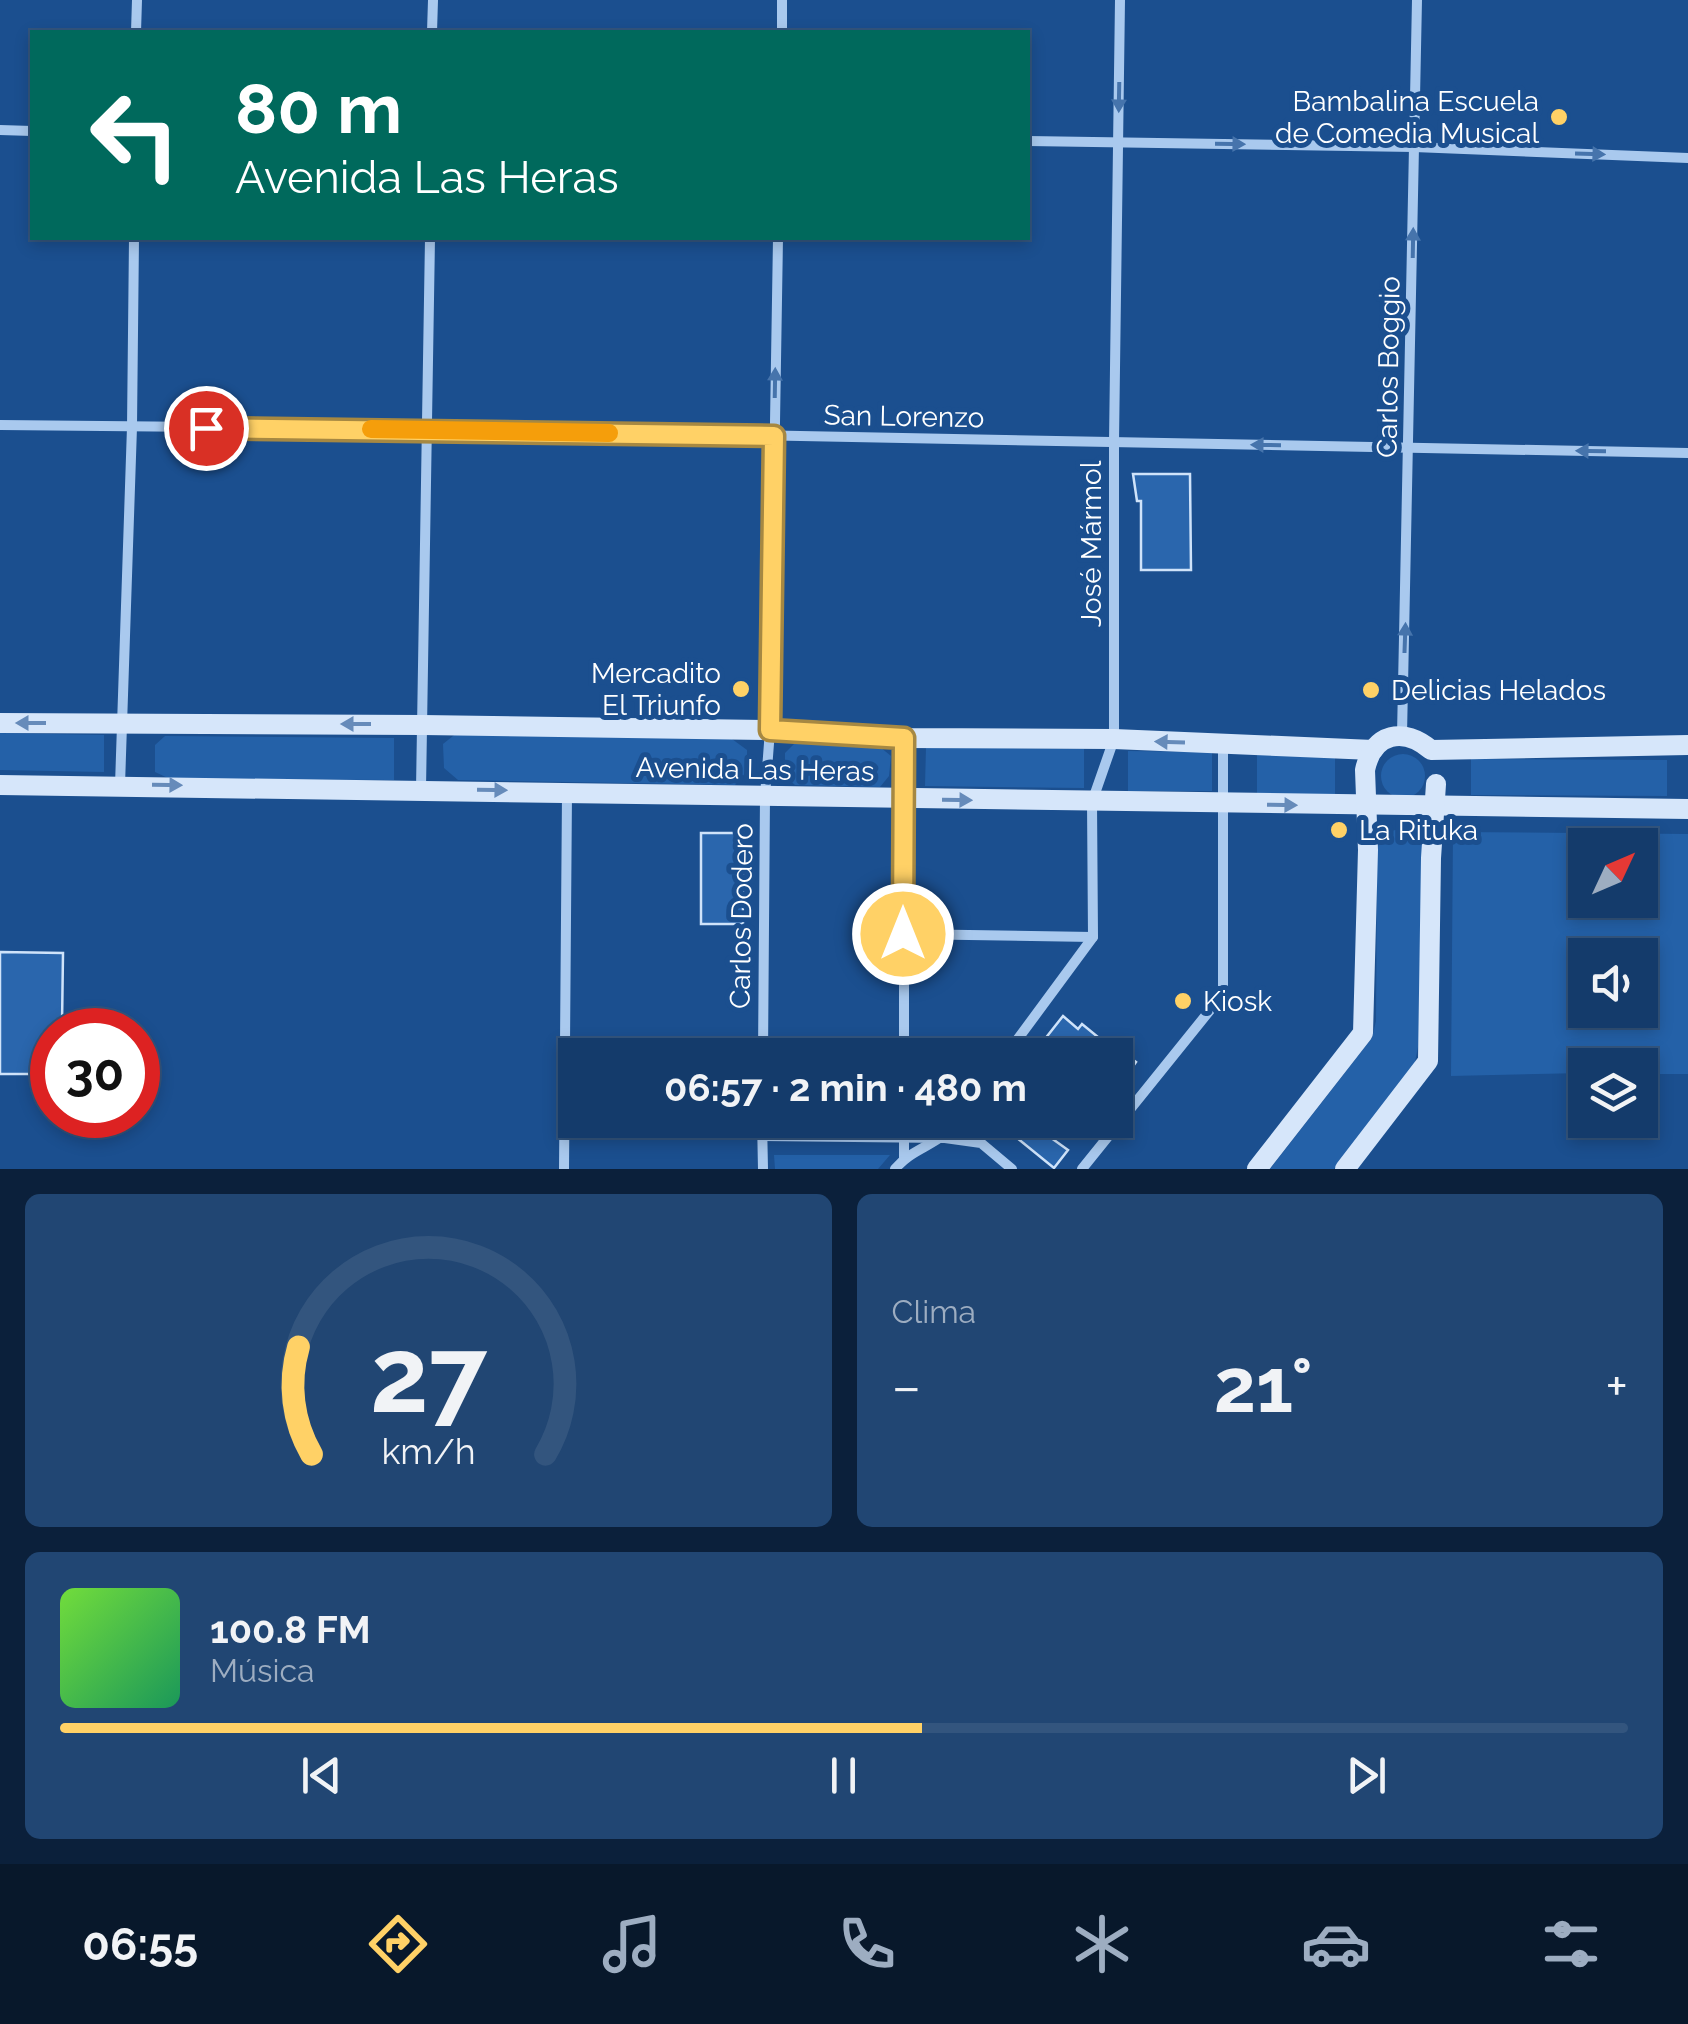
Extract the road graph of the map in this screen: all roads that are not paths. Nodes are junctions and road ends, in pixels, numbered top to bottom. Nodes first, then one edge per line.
1 (137, 0) edge
2 (432, 0) edge
3 (782, 0) edge
4 (1120, 0) edge
5 (1417, 0) edge
6 (136, 30) edge
7 (432, 30) edge
8 (782, 30) edge
9 (0, 130) edge
10 (30, 131) edge
11 (1030, 141) edge
12 (1118, 142) junction
13 (1414, 147) junction
14 (1688, 158) edge
15 (134, 240) edge
16 (430, 240) edge
17 (778, 240) edge
18 (0, 426) edge
19 (132, 428) junction
20 (428, 429) junction
21 (774, 436) junction
22 (1114, 442) junction
23 (1410, 448) junction
24 (1688, 453) edge
25 (0, 723) edge
26 (123, 723) junction
27 (423, 724) junction
28 (770, 730) junction
29 (904, 738) junction
30 (1114, 740) junction
31 (1387, 741) junction
32 (1223, 744) junction
33 (1688, 746) edge
34 (1431, 750) junction
35 (1368, 784) junction
36 (0, 785) edge
37 (120, 785) junction
38 (420, 789) junction
39 (567, 792) junction
40 (765, 796) junction
41 (902, 800) junction
42 (1092, 802) junction
43 (1223, 804) junction
44 (1367, 806) junction
45 (1413, 806) junction
46 (1688, 809) edge
47 (903, 934) junction
48 (1093, 937) junction
49 (762, 1038) edge
50 (904, 1038) edge
51 (1019, 1038) edge
52 (762, 1138) edge
53 (904, 1138) edge
54 (945, 1138) joint
55 (904, 1158) junction
56 (564, 1169) edge
57 (763, 1169) edge
58 (895, 1169) edge
59 (1012, 1169) edge
60 (1082, 1169) edge
61 (1257, 1169) edge
62 (1344, 1169) edge

1 - 6 street
2 - 7 street
3 - 8 street
4 -> 12 street, José Mármol
5 - 13 street, Carlos Boggio
9 - 10 street
11 - 12 street
12 -> 13 street
12 - 22 street, José Mármol
13 -> 14 street
23 -> 13 street, Carlos Boggio
15 - 19 street
16 - 20 street
21 -> 17 street, Carlos Dodero
18 - 19 street, San Lorenzo
19 - 20 street, San Lorenzo
19 - 26 street
20 - 21 street, San Lorenzo
20 - 27 street
21 - 22 street, San Lorenzo
21 - 28 street, Carlos Dodero
23 -> 22 street, San Lorenzo
22 - 30 street, José Mármol
24 -> 23 street, San Lorenzo
31 -> 23 street, Carlos Boggio
26 -> 25 main road, Avenida Las Heras
27 -> 26 main road, Avenida Las Heras
26 - 37 street
27 - 28 main road, Avenida Las Heras
27 - 38 street
28 - 29 main road, Avenida Las Heras
28 - 40 street, Carlos Dodero
29 - 30 main road, Avenida Las Heras
29 - 41 street
32 -> 30 main road, Avenida Las Heras
30 - 42 street, José Mármol
31 - 32 main road, Avenida Las Heras
31 - 34 main road, Avenida Las Heras
31 - 35 main road
32 - 43 street
33 - 34 main road, Avenida Las Heras
34 - 45 main road
35 - 44 main road
35 - 45 main road
36 - 37 main road, Avenida Las Heras
37 -> 38 main road, Avenida Las Heras
38 -> 39 main road, Avenida Las Heras
39 - 40 main road, Avenida Las Heras
39 - 56 street
40 - 41 main road, Avenida Las Heras
40 - 49 street, Carlos Dodero
41 -> 42 main road, Avenida Las Heras
41 - 47 street
42 - 43 main road, Avenida Las Heras
42 - 48 street, José Mármol
43 -> 44 main road, Avenida Las Heras
43 - 60 street
44 - 45 main road, Avenida Las Heras
44 - 61 main road
45 - 46 main road, Avenida Las Heras
45 - 62 main road
47 - 48 street
47 - 50 street
48 - 51 street
52 - 57 street
53 - 55 street
54 - 55 street
54 - 59 street
55 - 58 street

